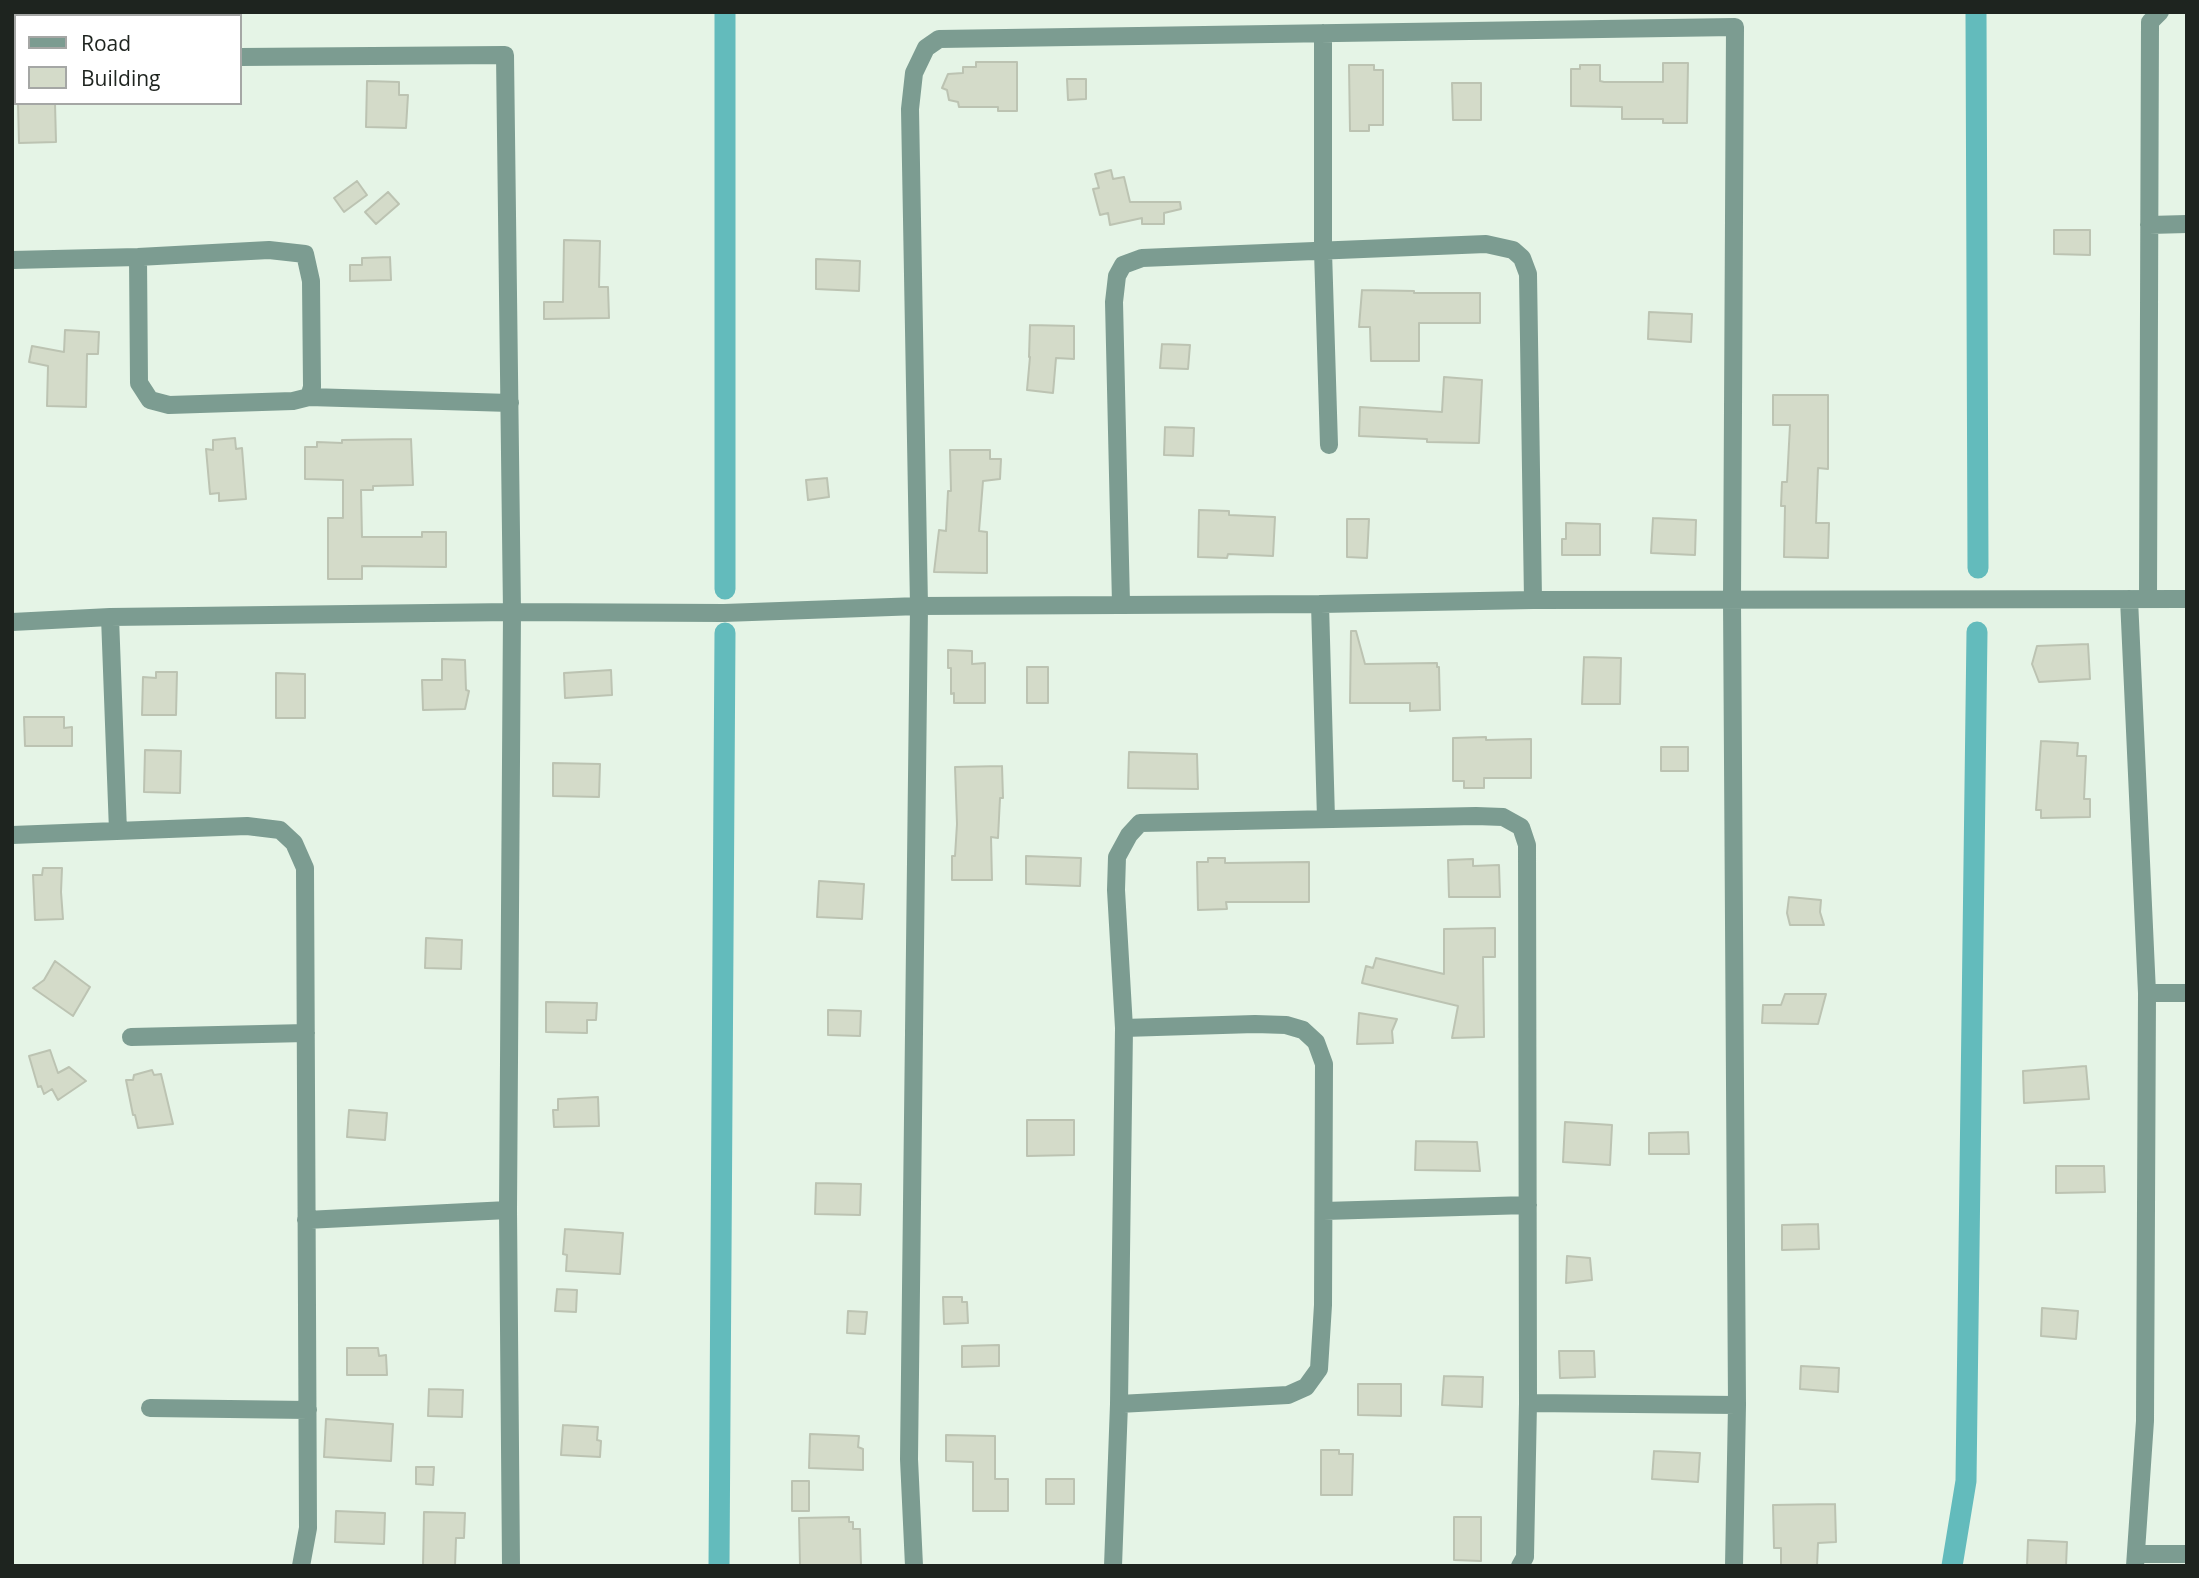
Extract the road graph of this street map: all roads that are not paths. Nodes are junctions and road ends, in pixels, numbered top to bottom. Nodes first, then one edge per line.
1 (2160, 12) edge
2 (1735, 20) edge
3 (1323, 33) junction
4 (242, 57) edge
5 (2187, 224) edge
6 (2149, 225) junction
7 (1323, 251) junction
8 (138, 257) junction
9 (12, 260) edge
10 (309, 397) junction
11 (510, 403) junction
12 (1329, 445) dead end
13 (2187, 598) edge
14 (2129, 599) junction
15 (2148, 599) junction
16 (1533, 600) junction
17 (1732, 600) junction
18 (1121, 604) junction
19 (1320, 604) junction
20 (919, 606) junction
21 (512, 612) junction
22 (110, 617) junction
23 (12, 622) edge
24 (1326, 819) junction
25 (118, 831) junction
26 (12, 835) edge
27 (2147, 993) junction
28 (2187, 993) edge
29 (1124, 1028) junction
30 (306, 1033) junction
31 (131, 1037) dead end
32 (1528, 1205) junction
33 (508, 1210) junction
34 (1324, 1211) junction
35 (306, 1220) junction
36 (1528, 1403) junction
37 (1119, 1404) junction
38 (1737, 1405) junction
39 (150, 1408) dead end
40 (308, 1410) junction
41 (2187, 1554) edge
42 (2136, 1560) edge
43 (301, 1566) edge
44 (511, 1566) edge
45 (914, 1566) edge
46 (1113, 1566) edge
47 (1520, 1566) edge
48 (1734, 1566) edge

1 - 6 street
2 - 3 street
2 - 17 street
3 - 7 street
3 - 20 street
4 - 11 street
5 - 6 street
6 - 15 street
7 - 12 street
7 - 16 street
7 - 18 street
8 - 9 street
8 - 10 street
8 - 10 street
10 - 11 street
11 - 21 street
13 - 15 street
14 - 15 street
14 - 17 street
14 - 27 street
16 - 17 street
16 - 19 street
17 - 38 street
18 - 19 street
18 - 20 street
19 - 24 street
20 - 21 street
20 - 45 street
21 - 22 street
21 - 33 street
22 - 23 street
22 - 25 street
24 - 29 street
24 - 32 street
25 - 26 street
25 - 30 street
27 - 28 street
27 - 42 street
29 - 34 street
29 - 37 street
30 - 31 street
30 - 35 street
32 - 34 street
32 - 36 street
33 - 35 street
33 - 44 street
34 - 37 street
35 - 40 street
36 - 38 street
36 - 47 street
37 - 46 street
38 - 48 street
39 - 40 street
40 - 43 street
41 - 42 street

